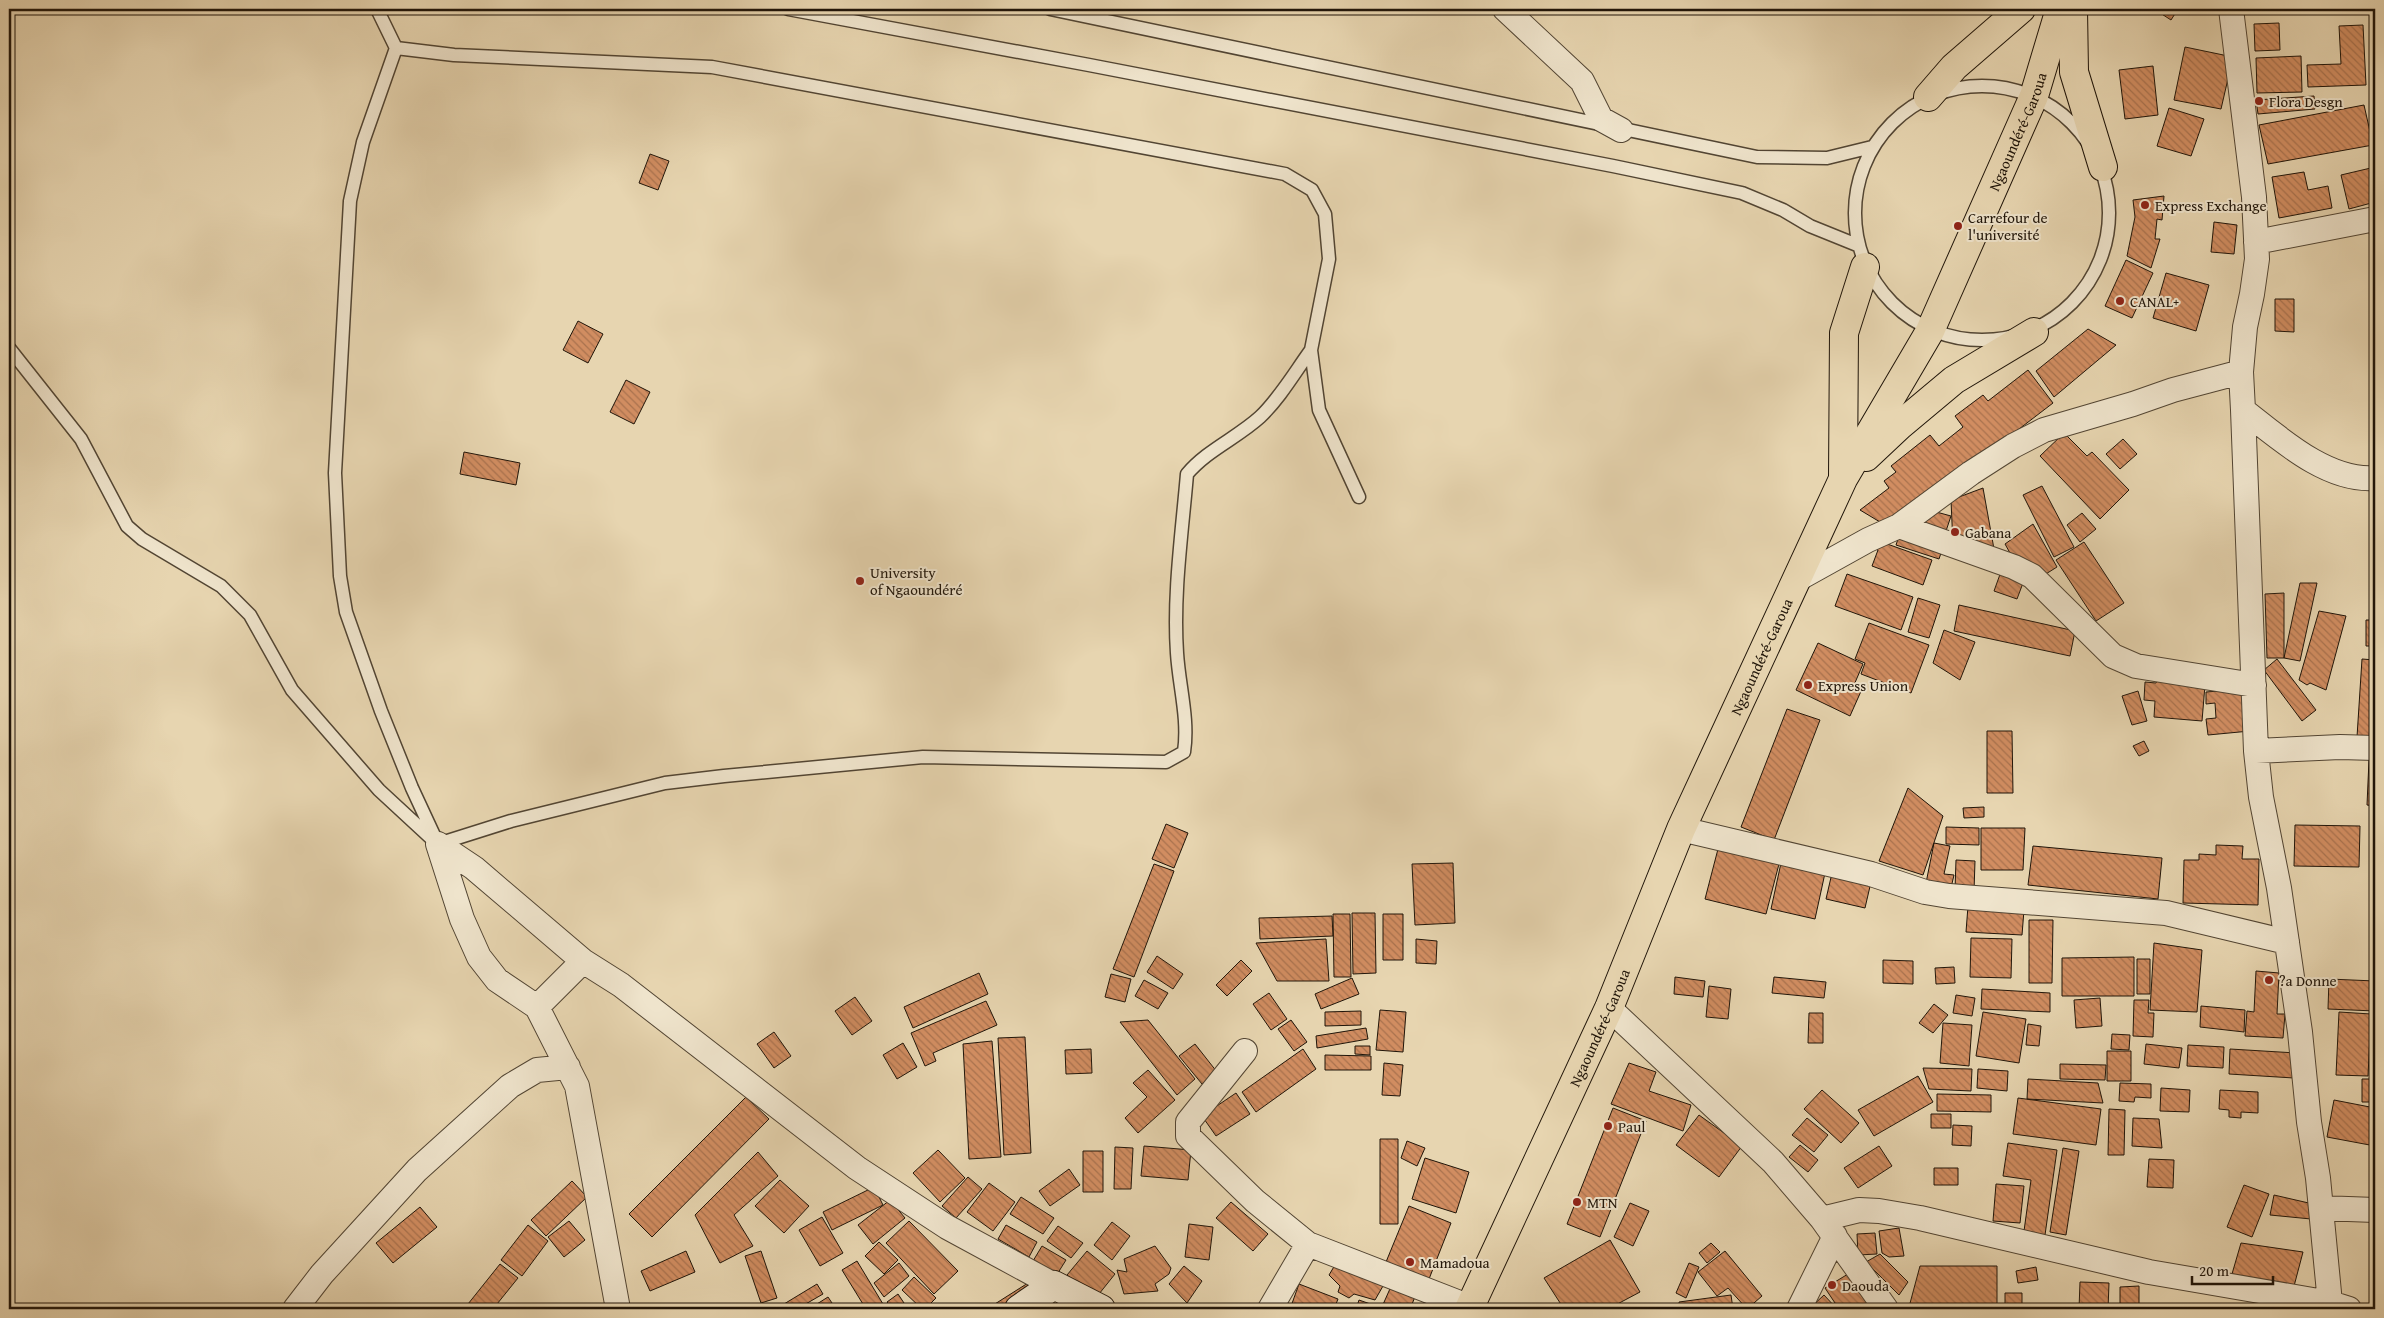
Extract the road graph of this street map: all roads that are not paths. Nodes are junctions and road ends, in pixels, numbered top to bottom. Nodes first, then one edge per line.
1 (376, 9) edge
2 (788, 9) edge
3 (1050, 9) edge
4 (1505, 9) edge
5 (2021, 9) edge
6 (2060, 9) edge
7 (2073, 9) edge
8 (2231, 9) edge
9 (396, 48) junction
10 (2034, 96) junction
11 (1928, 97) junction
12 (1621, 130) junction
13 (1872, 146) junction
14 (2103, 167) junction
15 (2374, 221) edge
16 (2256, 242) junction
17 (1861, 256) junction
18 (1930, 331) junction
19 (2034, 332) junction
20 (9, 348) edge
21 (1311, 350) junction
22 (2241, 372) junction
23 (2243, 410) junction
24 (2375, 478) edge
25 (1843, 479) junction
26 (1359, 497) dead end
27 (1899, 526) junction
28 (1796, 580) junction
29 (2254, 685) junction
30 (2375, 748) edge
31 (2256, 751) junction
32 (1681, 829) junction
33 (438, 844) junction
34 (2287, 942) junction
35 (583, 961) junction
36 (537, 1007) junction
37 (1609, 1008) junction
38 (1245, 1051) dead end
39 (568, 1067) junction
40 (2321, 1208) junction
41 (2375, 1210) edge
42 (1828, 1228) junction
43 (1308, 1244) junction
44 (1054, 1285) junction
45 (2336, 1307) edge
46 (1470, 1308) edge
47 (295, 1309) edge
48 (618, 1309) edge
49 (1019, 1309) edge
50 (1101, 1309) edge
51 (1270, 1309) edge
52 (1799, 1309) edge
53 (1886, 1309) edge

1 - 9 lane
2 - 17 lane
3 - 12 lane
4 - 12 street
5 - 11 highway
6 - 10 highway, Ngaoundéré-Garoua
7 - 14 highway
8 - 16 street
9 - 21 lane
9 - 33 lane
10 - 11 lane
10 - 14 lane
10 - 18 highway, Ngaoundéré-Garoua
11 - 13 lane
12 - 13 lane
13 - 17 lane
14 - 19 lane
15 - 16 street
16 - 22 street
17 - 18 lane
17 - 25 highway
18 - 19 lane
18 - 25 highway, Ngaoundéré-Garoua
19 - 25 highway
20 - 33 lane
21 - 26 lane
21 - 33 lane
22 - 23 street
22 - 27 street
23 - 24 street
23 - 29 street
25 - 28 highway, Ngaoundéré-Garoua
27 - 28 street
27 - 29 street
28 - 32 highway, Ngaoundéré-Garoua
29 - 31 street
30 - 31 street
31 - 34 street
32 - 34 street
32 - 37 highway, Ngaoundéré-Garoua
33 - 35 street
33 - 36 street
34 - 40 street
35 - 36 street
35 - 44 street
36 - 39 street
37 - 42 street
37 - 46 highway, Ngaoundéré-Garoua
38 - 43 street
39 - 47 street
39 - 48 street
40 - 41 street
40 - 45 street
42 - 45 street
42 - 52 street
42 - 53 street
43 - 46 street
43 - 51 street
44 - 49 street
44 - 50 street

